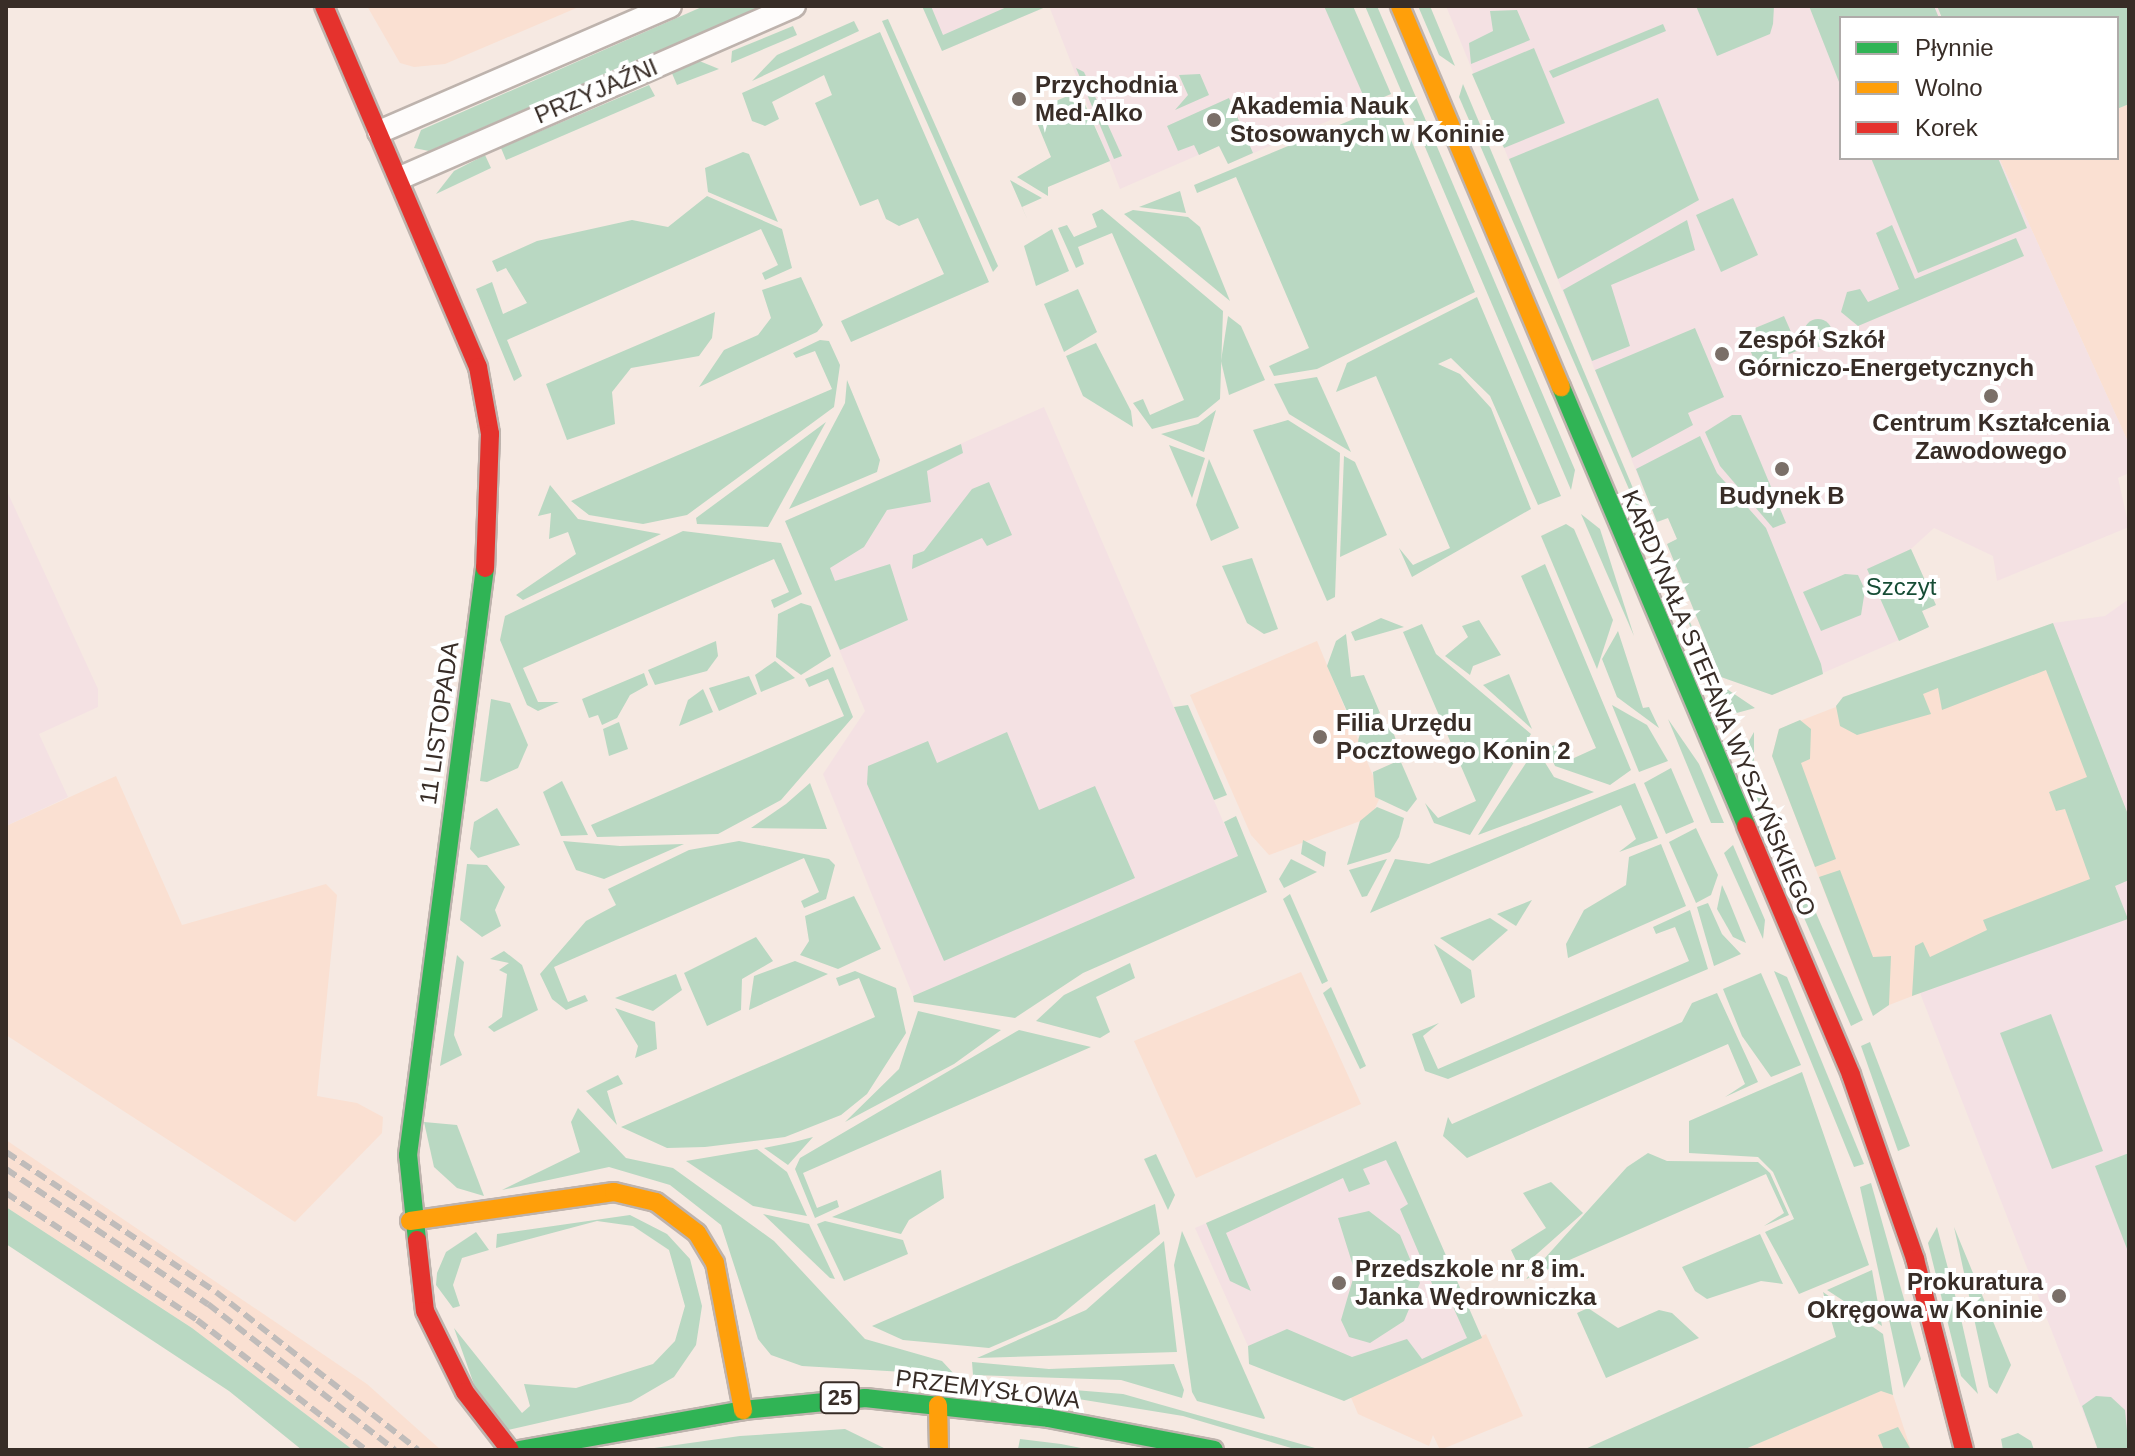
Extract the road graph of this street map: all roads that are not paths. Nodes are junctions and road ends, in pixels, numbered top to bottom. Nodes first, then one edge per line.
1 (324, 6) edge
2 (670, 6) edge
3 (794, 6) edge
4 (1400, 6) edge
5 (379, 132) junction
6 (400, 178) junction
7 (410, 1221) junction
8 (938, 1405) junction
9 (743, 1410) junction
10 (510, 1450) edge
11 (519, 1450) edge
12 (939, 1450) edge
13 (1214, 1450) edge
14 (1961, 1450) edge

1 - 5 main road, 11 LISTOPADA
2 - 5 street, PRZYJAŹNI
3 - 6 street, PRZYJAŹNI
4 - 14 main road, KARDYNAŁA STEFANA WYSZYŃSKIEGO
5 - 6 main road, 11 LISTOPADA
6 - 7 main road, 11 LISTOPADA
7 - 9 main road
7 - 10 main road, 11 LISTOPADA
8 - 9 main road, PRZEMYSŁOWA / 25
8 - 12 main road
8 - 13 main road, PRZEMYSŁOWA / 25
9 - 11 main road, PRZEMYSŁOWA / 25

